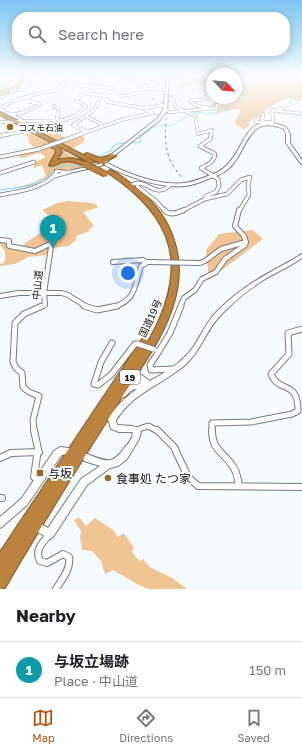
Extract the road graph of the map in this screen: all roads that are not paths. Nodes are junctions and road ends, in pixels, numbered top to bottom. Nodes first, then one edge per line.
1 (10, 103) edge
2 (38, 103) edge
3 (82, 103) edge
4 (99, 103) edge
5 (117, 103) edge
6 (160, 103) edge
7 (174, 103) edge
8 (193, 103) edge
9 (293, 103) edge
10 (209, 104) edge
11 (217, 105) dead end
12 (54, 106) dead end
13 (164, 106) junction
14 (208, 107) junction
15 (143, 108) junction
16 (0, 109) edge
17 (192, 110) junction
18 (278, 110) junction
19 (184, 111) junction
20 (2, 113) edge
21 (263, 114) dead end
22 (302, 114) edge
23 (11, 115) junction
24 (87, 117) junction
25 (259, 117) dead end
26 (0, 119) edge
27 (57, 120) junction
28 (17, 121) junction
29 (0, 122) edge
30 (261, 123) junction
31 (102, 126) junction
32 (28, 131) junction
33 (86, 131) junction
34 (36, 133) junction
35 (0, 136) edge
36 (113, 156) junction
37 (0, 157) edge
38 (34, 162) dead end
39 (104, 163) junction
40 (302, 163) edge
41 (90, 164) junction
42 (52, 165) junction
43 (110, 171) junction
44 (0, 173) edge
45 (56, 174) junction
46 (213, 176) junction
47 (131, 184) junction
48 (170, 185) junction
49 (0, 195) edge
50 (205, 199) junction
51 (0, 240) edge
52 (246, 242) junction
53 (302, 256) edge
54 (113, 262) dead end
55 (147, 262) junction
56 (44, 292) junction
57 (0, 296) edge
58 (302, 329) edge
59 (112, 343) dead end
60 (156, 350) junction
61 (136, 368) junction
62 (174, 369) junction
63 (148, 385) junction
64 (114, 400) junction
65 (136, 430) junction
66 (66, 451) dead end
67 (39, 452) junction
68 (0, 458) edge
69 (87, 458) dead end
70 (108, 465) junction
71 (38, 482) junction
72 (239, 486) junction
73 (302, 487) edge
74 (20, 506) junction
75 (34, 513) junction
76 (0, 523) edge
77 (35, 526) junction
78 (50, 534) junction
79 (0, 563) edge
80 (0, 583) edge
81 (56, 589) edge

1 - 16 street
2 - 23 street
3 - 27 street
4 - 24 street
5 - 15 street
6 - 13 street
7 - 19 street
8 - 14 street
9 - 18 street
10 - 14 street
11 - 17 street
12 - 27 street
13 - 15 street
13 - 19 street
13 - 36 street
14 - 17 street
15 - 31 street
16 - 20 street
17 - 19 street
18 - 22 street
18 - 30 street
19 - 46 street
20 - 23 street
20 - 28 highway, 19
21 - 30 street
23 - 28 street
24 - 31 street
24 - 33 street
25 - 30 street
26 - 29 street
27 - 28 street
28 - 29 street
28 - 32 highway, 19
28 - 34 highway, 19
30 - 40 street
30 - 46 street
31 - 33 street
32 - 34 highway, 19
32 - 35 street
33 - 37 street, bridge
34 - 41 highway, 19
34 - 42 highway, 19
36 - 39 street
36 - 41 highway
36 - 43 street
38 - 44 street
39 - 41 highway, 19
39 - 41 street
39 - 43 street
41 - 42 highway, 19
41 - 43 highway, 19, bridge
41 - 43 street
41 - 45 street
42 - 45 highway
43 - 47 highway, 国道19号 / 19
43 - 48 street
45 - 49 street
46 - 48 street
46 - 50 street
47 - 48 street
47 - 50 street
47 - 61 highway, 国道19号 / 19
47 - 75 highway, 国道19号 / 19
50 - 52 street
51 - 56 street, 中山道
52 - 55 street, bridge
52 - 60 street
53 - 62 street
54 - 55 street
55 - 56 street
56 - 57 street
56 - 67 street, 中山道
58 - 72 street
59 - 60 street, bridge
60 - 62 street
61 - 63 street
61 - 64 highway, 国道19号 / 19
62 - 63 street
63 - 64 street
63 - 65 street
64 - 77 highway, 国道19号 / 19
65 - 70 street
65 - 72 street
66 - 71 street
67 - 68 street
67 - 71 street, 中山道
69 - 70 street
70 - 78 street
71 - 74 street
72 - 73 street
74 - 75 street
74 - 76 street
75 - 79 highway, 国道19号 / 19
77 - 78 street
77 - 80 highway, 国道19号 / 19
78 - 81 street

